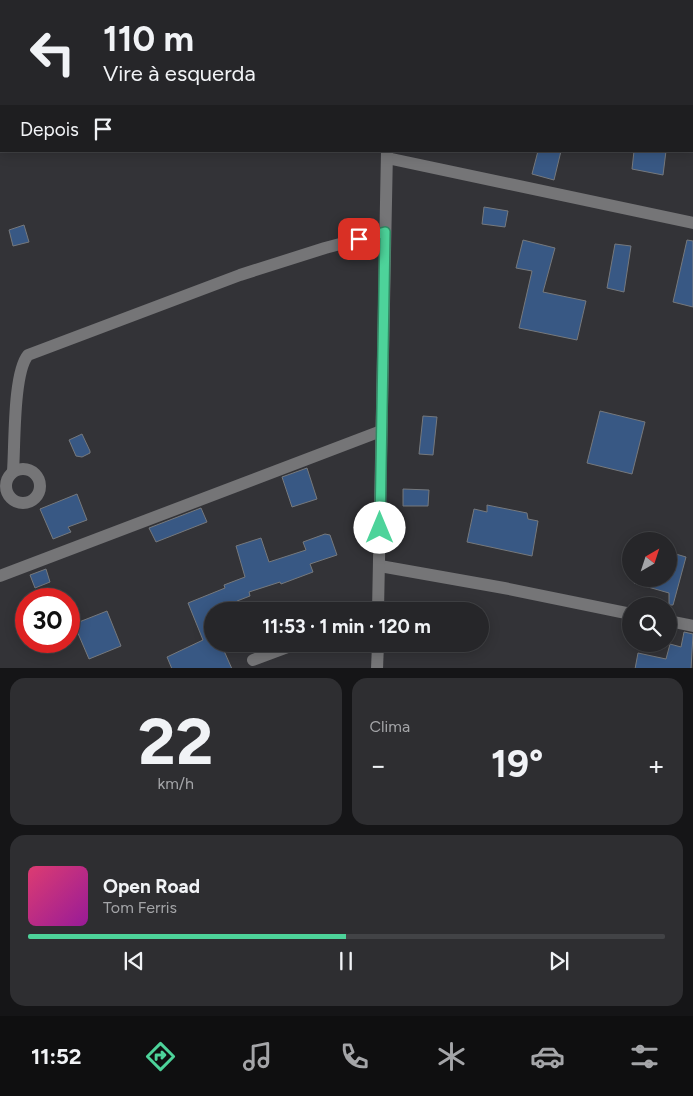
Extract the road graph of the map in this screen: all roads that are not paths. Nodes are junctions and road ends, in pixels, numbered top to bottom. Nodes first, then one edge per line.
1 (387, 155) edge
2 (693, 223) edge
3 (385, 232) junction
4 (380, 431) junction
5 (13, 471) dead end
6 (380, 566) junction
7 (0, 576) edge
8 (378, 602) edge
9 (622, 612) edge
10 (677, 623) edge
11 (693, 626) edge
12 (274, 652) edge
13 (378, 652) edge
14 (253, 660) dead end
15 (378, 668) edge

1 - 2 street
1 - 3 street
3 - 4 street
3 - 5 street
4 - 6 street
4 - 7 street
6 - 8 street
6 - 9 street
10 - 11 street
12 - 14 street
13 - 15 street

